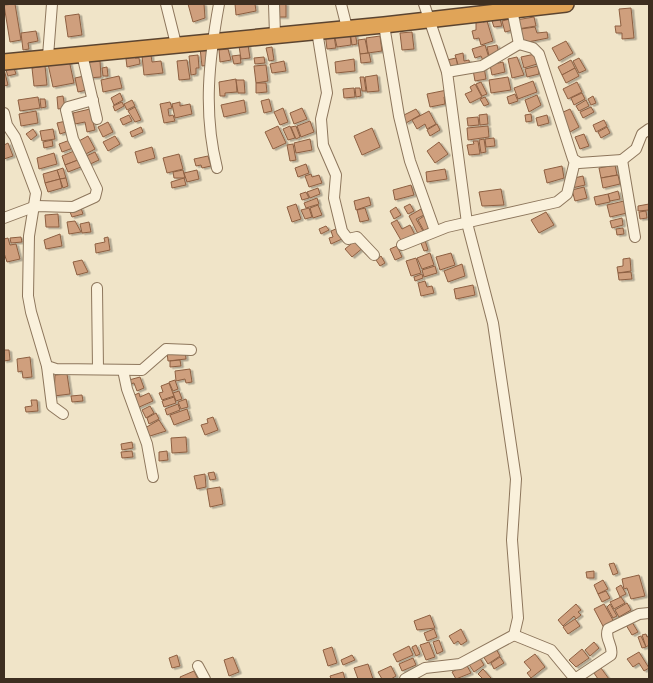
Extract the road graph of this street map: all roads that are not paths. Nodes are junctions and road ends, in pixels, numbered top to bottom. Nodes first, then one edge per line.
1 (52, 4) edge
2 (166, 4) edge
3 (219, 4) edge
4 (274, 4) edge
5 (341, 4) edge
6 (424, 4) edge
7 (565, 4) edge
8 (512, 10) junction
9 (429, 19) junction
10 (384, 25) junction
11 (347, 28) junction
12 (317, 31) junction
13 (274, 35) junction
14 (212, 41) junction
15 (176, 44) junction
16 (520, 44) junction
17 (82, 54) junction
18 (48, 56) junction
19 (4, 62) edge
20 (447, 72) junction
21 (93, 100) junction
22 (4, 113) edge
23 (96, 119) dead end
24 (649, 129) edge
25 (8, 134) edge
26 (622, 160) junction
27 (575, 162) junction
28 (217, 168) dead end
29 (36, 206) junction
30 (4, 218) edge
31 (467, 224) junction
32 (435, 231) junction
33 (635, 237) dead end
34 (402, 245) dead end
35 (374, 254) dead end
36 (97, 288) dead end
37 (191, 350) dead end
38 (47, 366) junction
39 (98, 369) junction
40 (123, 370) junction
41 (62, 414) dead end
42 (153, 478) dead end
43 (649, 613) edge
44 (514, 635) junction
45 (198, 666) dead end
46 (205, 679) edge
47 (405, 679) edge
48 (575, 679) edge

1 - 18 street
2 - 15 street
3 - 14 street
4 - 13 street
5 - 11 street
6 - 9 street
7 - 8 highway
8 - 9 highway
8 - 16 street
9 - 10 highway
9 - 20 street
10 - 11 highway
10 - 32 street
11 - 12 highway
12 - 13 highway
12 - 35 street
13 - 14 highway
14 - 15 highway
14 - 28 street
15 - 17 highway
16 - 20 street
16 - 27 street
17 - 18 highway
17 - 21 street
18 - 19 highway
20 - 31 street
21 - 23 street
21 - 29 street
22 - 25 street
24 - 26 street
25 - 29 street
26 - 27 street
26 - 33 street
27 - 31 street
29 - 30 street
29 - 38 street
31 - 32 street
31 - 44 street
32 - 34 street
36 - 39 street
37 - 40 street
38 - 39 street
38 - 41 street
39 - 40 street
40 - 42 street
43 - 48 street
44 - 47 street
44 - 48 street
45 - 46 street

